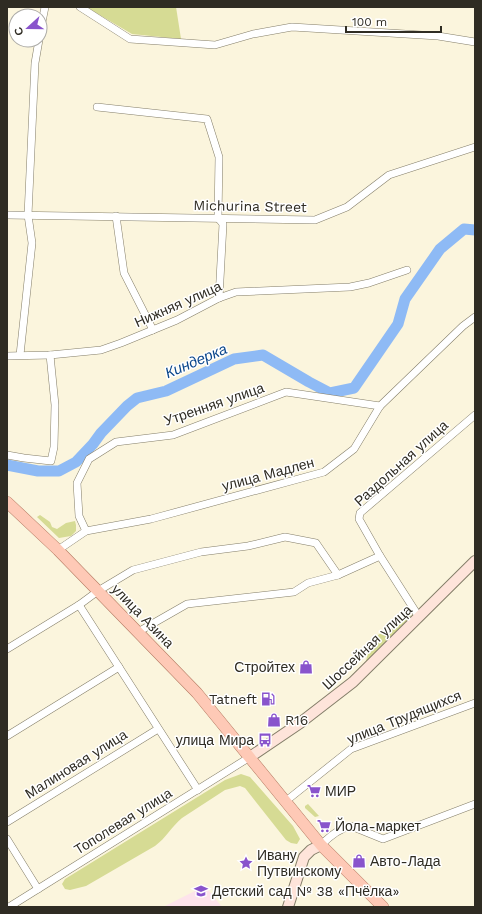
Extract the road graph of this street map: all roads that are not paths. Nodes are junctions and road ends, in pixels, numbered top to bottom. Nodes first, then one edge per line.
1 (80, 7) edge
2 (475, 42) edge
3 (38, 48) edge
4 (97, 107) dead end
5 (475, 147) edge
6 (7, 215) edge
7 (28, 215) junction
8 (116, 216) junction
9 (218, 218) junction
10 (407, 270) dead end
11 (219, 298) junction
12 (475, 317) edge
13 (153, 330) junction
14 (20, 355) junction
15 (50, 355) junction
16 (7, 356) edge
17 (380, 406) junction
18 (475, 415) edge
19 (7, 455) edge
20 (7, 502) edge
21 (86, 531) junction
22 (58, 550) junction
23 (380, 556) junction
24 (475, 561) edge
25 (471, 569) edge
26 (338, 575) junction
27 (98, 591) junction
28 (79, 605) junction
29 (419, 617) junction
30 (138, 632) junction
31 (7, 648) edge
32 (119, 667) junction
33 (475, 703) edge
34 (158, 729) junction
35 (7, 736) edge
36 (250, 757) junction
37 (198, 790) junction
38 (286, 801) junction
39 (475, 804) edge
40 (7, 822) edge
41 (7, 839) edge
42 (322, 845) junction
43 (38, 889) junction
44 (9, 907) edge
45 (288, 907) edge
46 (383, 907) edge

1 - 2 street
3 - 7 street
4 - 9 street
5 - 9 street, Michurina Street
6 - 7 street, Michurina Street
7 - 8 street, Michurina Street
7 - 14 street
8 - 9 street, Michurina Street
8 - 13 street
9 - 11 street
10 - 11 street, Нижняя улица
11 - 13 street, Нижняя улица
12 - 17 street, улица Мадлен
13 - 15 street, Нижняя улица
14 - 15 street, Нижняя улица
14 - 16 street, Нижняя улица
15 - 19 street
17 - 21 street, улица Мадлен
17 - 21 street, Утренняя улица
18 - 23 street, Раздольная улица
20 - 22 main road, улица Азина
21 - 22 street, улица Мадлен
22 - 27 main road, улица Азина
23 - 26 street
23 - 29 street, Раздольная улица
24 - 25 street, Шоссейная улица
25 - 29 street, Шоссейная улица
26 - 27 street
26 - 30 street
27 - 28 street
27 - 30 main road, улица Азина
28 - 31 street
28 - 32 street
29 - 36 street, Шоссейная улица
30 - 36 main road, улица Азина
32 - 34 street
32 - 35 street
33 - 38 street, улица Трудящихся
34 - 37 street
34 - 40 street, Малиновая улица
36 - 37 street, Тополевая улица
36 - 38 main road, улица Азина
37 - 43 street, Тополевая улица
38 - 42 main road, улица Азина
39 - 42 street
41 - 43 street
42 - 45 street
42 - 46 main road, улица Азина
43 - 44 street, Тополевая улица

